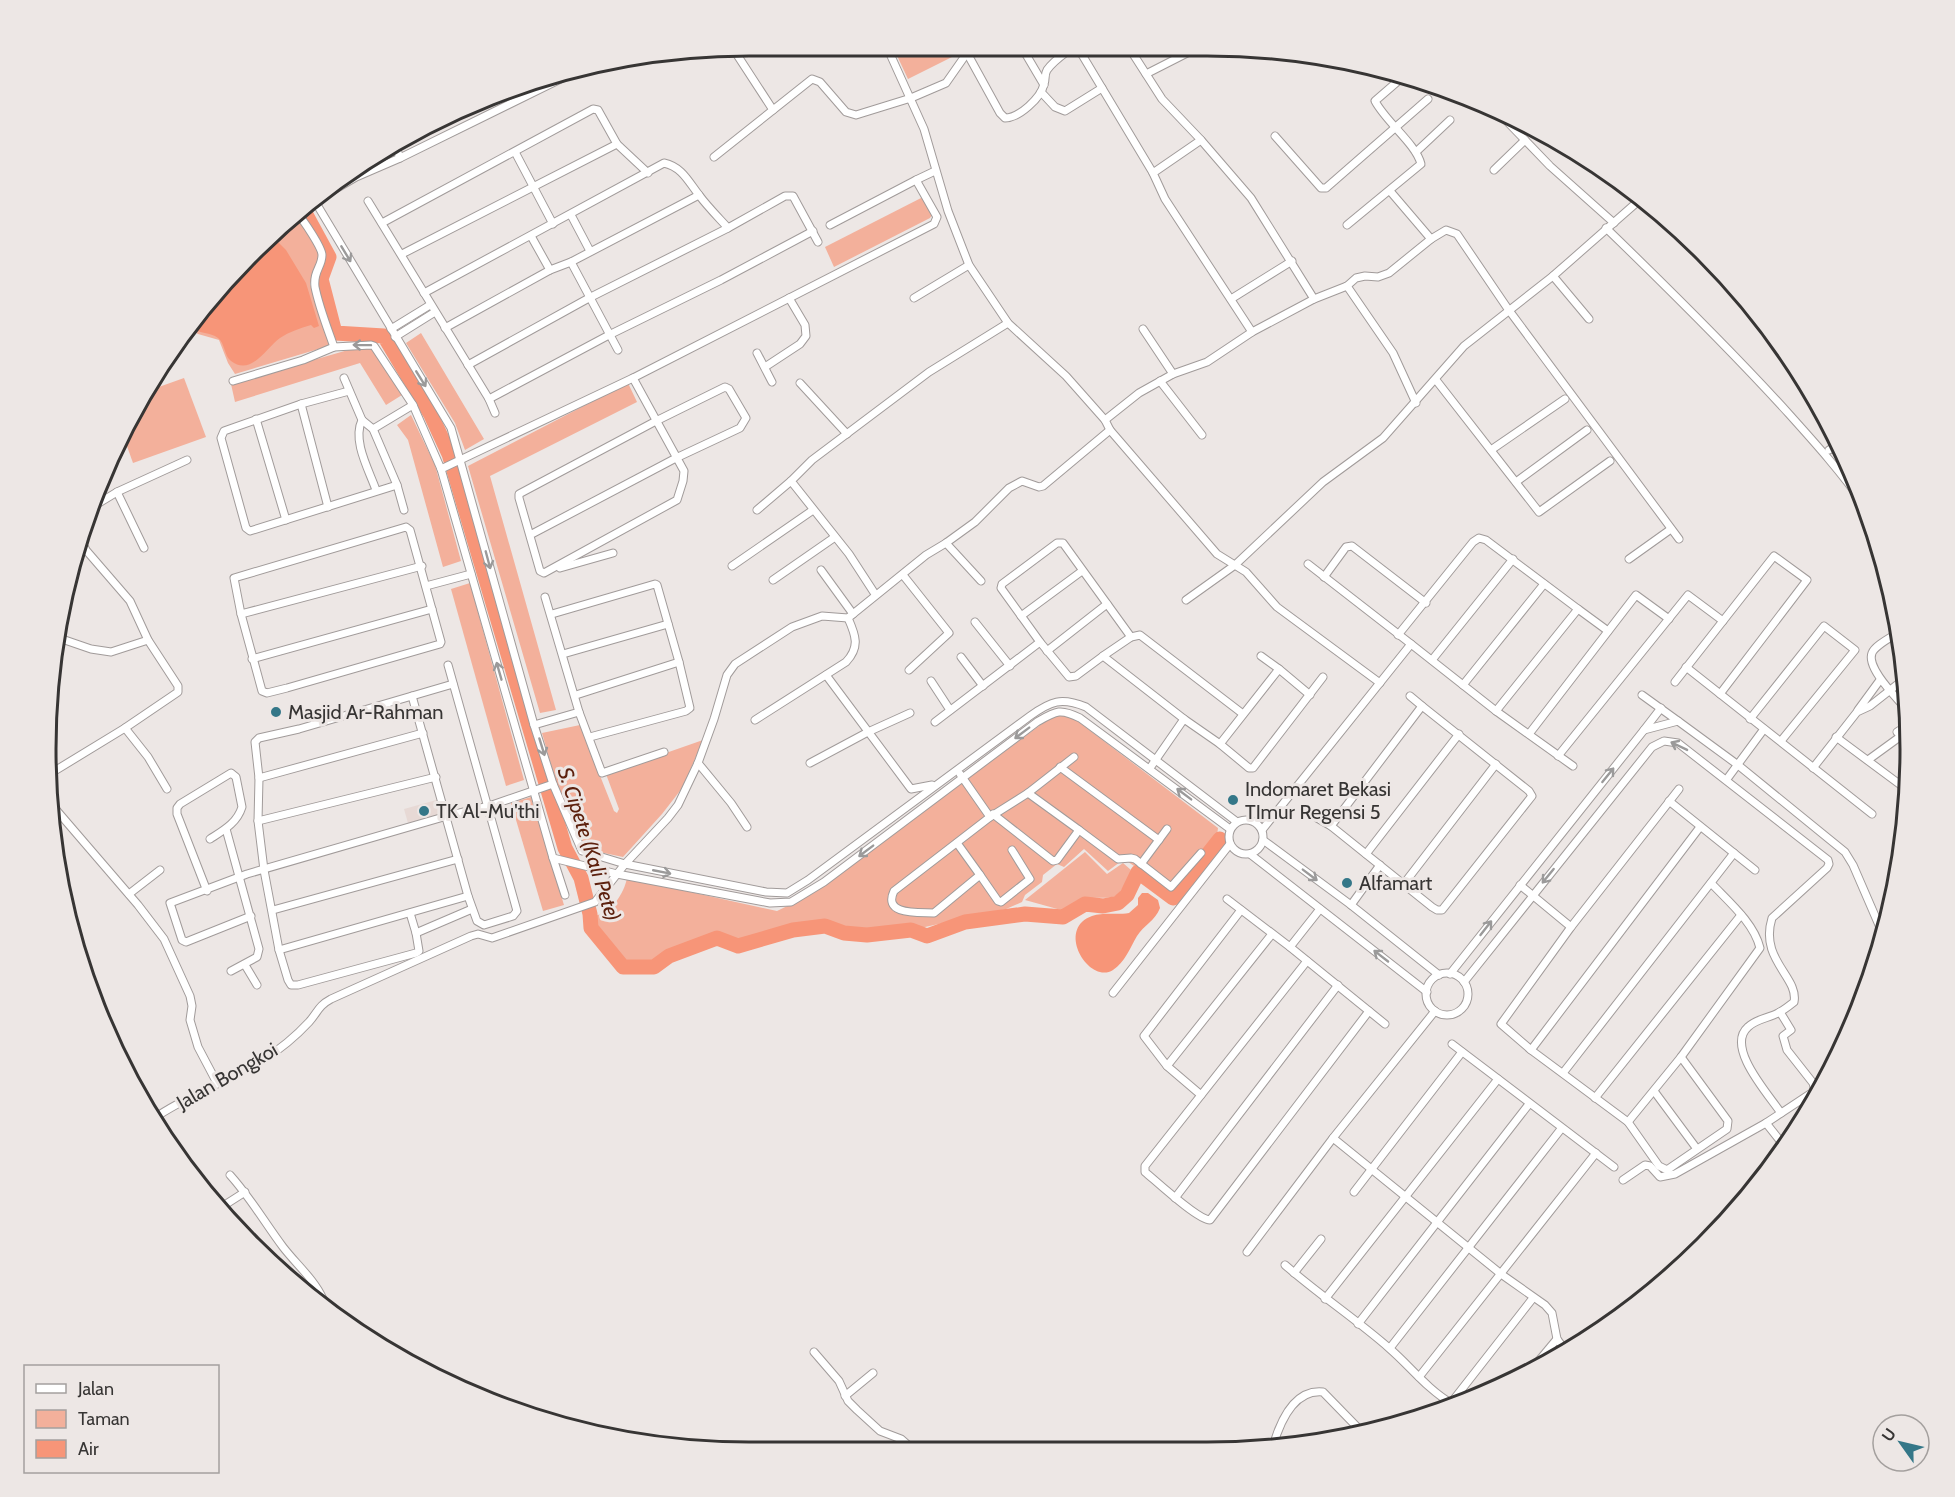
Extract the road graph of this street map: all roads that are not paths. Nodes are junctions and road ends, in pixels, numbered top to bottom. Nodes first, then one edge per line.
1 (738, 56) edge
2 (891, 56) edge
3 (965, 56) edge
4 (969, 56) edge
5 (1026, 56) edge
6 (1063, 56) edge
7 (1081, 56) edge
8 (1134, 56) edge
9 (1181, 56) edge
10 (1146, 74) junction
11 (1397, 82) edge
12 (547, 86) edge
13 (1042, 88) junction
14 (1102, 88) junction
15 (911, 98) junction
16 (1428, 99) dead end
17 (773, 110) junction
18 (1450, 120) dead end
19 (1512, 127) edge
20 (1394, 128) junction
21 (1275, 136) dead end
22 (1201, 140) junction
23 (1525, 140) junction
24 (617, 144) junction
25 (397, 151) edge
26 (515, 152) junction
27 (1416, 152) junction
28 (714, 157) dead end
29 (400, 158) junction
30 (1494, 170) dead end
31 (935, 171) junction
32 (648, 173) junction
33 (1153, 173) junction
34 (356, 177) edge
35 (916, 180) junction
36 (534, 185) junction
37 (1390, 191) junction
38 (699, 195) junction
39 (369, 201) dead end
40 (1634, 204) edge
41 (318, 206) edge
42 (571, 215) junction
43 (301, 220) edge
44 (382, 223) junction
45 (1614, 223) junction
46 (553, 224) junction
47 (830, 225) dead end
48 (1347, 225) dead end
49 (728, 228) junction
50 (1606, 228) junction
51 (813, 231) junction
52 (531, 236) junction
53 (1431, 239) junction
54 (818, 242) dead end
55 (590, 250) junction
56 (402, 254) junction
57 (1292, 261) junction
58 (571, 262) junction
59 (969, 265) junction
60 (550, 270) junction
61 (1553, 276) junction
62 (1347, 286) junction
63 (424, 293) junction
64 (589, 298) junction
65 (789, 298) junction
66 (915, 298) dead end
67 (1231, 299) junction
68 (1314, 299) junction
69 (430, 304) junction
70 (1508, 309) junction
71 (435, 312) junction
72 (1590, 319) dead end
73 (1008, 323) junction
74 (391, 328) junction
75 (445, 328) junction
76 (1143, 329) dead end
77 (1252, 332) junction
78 (609, 335) junction
79 (395, 338) junction
80 (334, 347) junction
81 (618, 350) dead end
82 (757, 353) dead end
83 (468, 365) junction
84 (765, 367) junction
85 (1173, 374) junction
86 (344, 378) dead end
87 (633, 378) junction
88 (1436, 380) junction
89 (233, 381) dead end
90 (1160, 381) junction
91 (772, 382) dead end
92 (800, 383) dead end
93 (349, 391) junction
94 (489, 399) junction
95 (1565, 399) dead end
96 (1416, 403) junction
97 (302, 404) junction
98 (413, 405) junction
99 (495, 413) dead end
100 (256, 419) junction
101 (362, 420) junction
102 (1105, 420) junction
103 (656, 421) junction
104 (373, 429) junction
105 (1110, 430) junction
106 (1587, 430) dead end
107 (847, 434) junction
108 (1202, 435) dead end
109 (1491, 450) junction
110 (676, 458) junction
111 (187, 460) dead end
112 (460, 461) junction
113 (1610, 461) dead end
114 (443, 469) junction
115 (791, 481) junction
116 (1846, 481) edge
117 (1516, 482) junction
118 (397, 484) junction
119 (376, 490) junction
120 (117, 492) junction
121 (101, 502) edge
122 (328, 507) junction
123 (404, 510) dead end
124 (757, 510) dead end
125 (813, 510) junction
126 (286, 520) junction
127 (1671, 529) junction
128 (530, 535) junction
129 (835, 537) junction
130 (1679, 539) dead end
131 (946, 543) junction
132 (144, 548) dead end
133 (85, 549) edge
134 (613, 553) dead end
135 (1513, 559) junction
136 (1629, 559) dead end
137 (1308, 564) dead end
138 (1235, 565) junction
139 (422, 566) junction
140 (732, 566) dead end
141 (821, 570) dead end
142 (549, 571) junction
143 (1083, 572) junction
144 (471, 574) junction
145 (903, 575) junction
146 (1324, 577) junction
147 (773, 580) dead end
148 (981, 581) dead end
149 (1544, 584) junction
150 (426, 586) junction
151 (876, 594) junction
152 (545, 597) dead end
153 (1186, 600) dead end
154 (1425, 603) junction
155 (1107, 604) junction
156 (432, 609) junction
157 (1578, 609) junction
158 (241, 614) junction
159 (552, 614) junction
160 (850, 616) junction
161 (1021, 616) junction
162 (1668, 619) junction
163 (1723, 621) junction
164 (975, 622) dead end
165 (668, 624) junction
166 (1608, 631) junction
167 (1398, 635) junction
168 (1131, 637) junction
169 (1891, 639) edge
170 (64, 640) edge
171 (148, 640) junction
172 (1040, 642) junction
173 (1411, 644) junction
174 (1047, 651) junction
175 (563, 654) junction
176 (1103, 656) junction
177 (1261, 656) dead end
178 (961, 657) dead end
179 (252, 659) junction
180 (1432, 660) junction
181 (679, 662) junction
182 (448, 665) dead end
183 (1010, 666) junction
184 (1686, 667) junction
185 (1279, 669) junction
186 (909, 670) dead end
187 (826, 675) junction
188 (1323, 677) dead end
189 (1880, 680) junction
190 (931, 681) dead end
191 (1675, 682) dead end
192 (1380, 683) junction
193 (453, 684) junction
194 (1463, 685) junction
195 (1896, 685) edge
196 (983, 686) junction
197 (1891, 690) junction
198 (1720, 694) junction
199 (576, 695) junction
200 (1310, 695) junction
201 (1642, 695) dead end
202 (412, 696) junction
203 (1410, 696) dead end
204 (1898, 698) edge
205 (1422, 706) junction
206 (1660, 708) junction
207 (950, 710) junction
208 (1496, 711) junction
209 (579, 712) junction
210 (1857, 712) junction
211 (910, 713) dead end
212 (1243, 714) junction
213 (1184, 719) junction
214 (1750, 719) junction
215 (755, 720) dead end
216 (1678, 721) junction
217 (934, 722) dead end
218 (534, 725) junction
219 (125, 728) junction
220 (1764, 729) junction
221 (1644, 730) junction
222 (868, 732) junction
223 (423, 733) junction
224 (1459, 734) junction
225 (1529, 734) junction
226 (1836, 737) junction
227 (1900, 737) edge
228 (590, 738) junction
229 (1781, 741) junction
230 (1220, 744) junction
231 (664, 752) dead end
232 (1558, 756) junction
233 (1074, 757) dead end
234 (1156, 759) junction
235 (1868, 760) junction
236 (698, 763) junction
237 (810, 763) dead end
238 (1496, 764) junction
239 (1573, 766) dead end
240 (1737, 766) junction
241 (1060, 767) junction
242 (1150, 768) junction
243 (1813, 768) junction
244 (56, 770) edge
245 (957, 770) junction
246 (436, 777) junction
247 (1728, 777) junction
248 (259, 778) junction
249 (963, 778) junction
250 (938, 783) junction
251 (1898, 783) edge
252 (551, 785) junction
253 (167, 789) dead end
254 (536, 789) junction
255 (1679, 789) dead end
256 (1028, 793) junction
257 (1669, 801) junction
258 (489, 806) junction
259 (59, 813) edge
260 (1872, 814) dead end
261 (447, 816) junction
262 (991, 816) junction
263 (1317, 818) dead end
264 (258, 821) junction
265 (1237, 822) junction
266 (1331, 826) junction
267 (747, 827) dead end
268 (1700, 827) junction
269 (226, 829) junction
270 (1167, 829) dead end
271 (1230, 829) junction
272 (1079, 830) junction
273 (1262, 830) junction
274 (210, 838) dead end
275 (1159, 840) junction
276 (1263, 840) junction
277 (957, 843) junction
278 (1230, 844) junction
279 (1012, 850) dead end
280 (1201, 853) dead end
281 (1250, 854) junction
282 (1366, 854) junction
283 (1734, 854) junction
284 (553, 858) junction
285 (458, 859) junction
286 (625, 864) junction
287 (1141, 864) junction
288 (1380, 865) junction
289 (160, 870) dead end
290 (262, 870) junction
291 (1755, 870) dead end
292 (617, 874) junction
293 (980, 875) junction
294 (243, 876) junction
295 (808, 880) junction
296 (1712, 883) junction
297 (1403, 885) junction
298 (1521, 886) junction
299 (814, 889) junction
300 (207, 891) junction
301 (129, 894) junction
302 (1530, 894) junction
303 (468, 896) junction
304 (564, 896) dead end
305 (1227, 899) dead end
306 (1351, 905) junction
307 (472, 909) junction
308 (1320, 909) junction
309 (273, 910) junction
310 (1241, 910) junction
311 (410, 913) junction
312 (1741, 915) junction
313 (250, 916) junction
314 (1877, 922) edge
315 (1571, 927) junction
316 (416, 933) junction
317 (1272, 934) junction
318 (1290, 947) junction
319 (279, 950) junction
320 (1307, 961) junction
321 (245, 965) junction
322 (231, 971) dead end
323 (1450, 974) junction
324 (1439, 975) junction
325 (1464, 982) junction
326 (257, 985) dead end
327 (1338, 985) junction
328 (1427, 992) junction
329 (1113, 993) dead end
330 (1368, 1011) junction
331 (1435, 1011) junction
332 (1780, 1012) junction
333 (1385, 1024) dead end
334 (1452, 1044) dead end
335 (1531, 1050) junction
336 (1462, 1052) junction
337 (1681, 1057) junction
338 (1167, 1065) junction
339 (1563, 1073) junction
340 (1498, 1079) junction
341 (217, 1083) junction
342 (1813, 1083) edge
343 (1654, 1091) junction
344 (1201, 1095) junction
345 (1806, 1097) edge
346 (1595, 1098) junction
347 (1529, 1104) junction
348 (1781, 1113) junction
349 (160, 1115) edge
350 (1628, 1122) junction
351 (1766, 1123) junction
352 (1562, 1129) junction
353 (1333, 1138) junction
354 (1779, 1139) edge
355 (1697, 1149) junction
356 (1596, 1153) junction
357 (1614, 1167) dead end
358 (1372, 1168) junction
359 (230, 1175) dead end
360 (1623, 1180) dead end
361 (245, 1192) junction
362 (1354, 1192) dead end
363 (1404, 1196) junction
364 (1175, 1198) junction
365 (226, 1204) edge
366 (1438, 1221) junction
367 (1321, 1239) dead end
368 (1469, 1248) junction
369 (1247, 1252) dead end
370 (1284, 1265) dead end
371 (1294, 1273) junction
372 (1501, 1274) junction
373 (320, 1293) edge
374 (1533, 1298) junction
375 (1324, 1299) junction
376 (1358, 1324) junction
377 (1557, 1339) junction
378 (1561, 1344) edge
379 (1390, 1348) junction
380 (814, 1352) dead end
381 (1545, 1353) edge
382 (873, 1372) dead end
383 (1419, 1377) junction
384 (1459, 1394) edge
385 (846, 1396) junction
386 (1445, 1399) edge
387 (1355, 1425) edge
388 (1275, 1438) edge
389 (904, 1442) edge

1 - 17 street
2 - 15 street
3 - 15 street
4 - 13 street
5 - 13 street
6 - 13 street
7 - 14 street
8 - 10 street
9 - 10 street
10 - 22 street
11 - 20 street
12 - 29 street
13 - 14 street
14 - 33 street
15 - 17 street
15 - 31 street
16 - 20 street
17 - 28 street
18 - 27 street
19 - 23 street
20 - 21 street
20 - 27 street
22 - 33 street
22 - 57 street
23 - 30 street
23 - 45 street
24 - 26 street
24 - 32 street
24 - 36 street
25 - 29 street
26 - 36 street
26 - 44 street
27 - 37 street
29 - 34 street
31 - 35 street
31 - 59 street
32 - 38 street
32 - 42 street
33 - 67 street
35 - 47 street
35 - 65 street
36 - 46 street
36 - 56 street
37 - 48 street
37 - 53 street
38 - 49 street
38 - 55 street
39 - 44 street
40 - 45 street
41 -> 74 street
42 - 46 street
42 - 55 street
43 - 80 street
44 - 56 street
45 - 50 street
46 - 52 street
49 - 51 street
49 - 64 street
50 - 61 street
50 - 116 street
51 - 54 street
51 - 78 street
52 - 60 street
52 - 63 street
53 - 62 street
53 - 70 street
55 - 58 street
56 - 63 street
57 - 67 street
57 - 68 street
58 - 60 street
58 - 64 street
59 - 66 street
59 - 73 street
60 - 75 street
61 - 70 street
61 - 72 street
62 - 68 street
62 - 96 street
63 - 69 street
64 - 78 street
64 - 83 street
65 - 84 street
65 - 87 street
67 - 77 street
68 - 77 street
69 - 71 street
69 - 74 street
70 - 88 street
70 - 127 street
71 - 75 street
71 - 79 street
73 - 102 street
73 - 107 street
74 - 79 street
75 - 83 street
76 - 85 street
77 - 85 street
78 - 81 street
78 - 94 street
79 -> 112 street
80 - 89 street
98 -> 80 street
82 - 84 street
83 - 94 street
84 - 91 street
85 - 90 street
86 - 93 street
87 - 103 street
87 - 112 street
88 - 96 street
88 - 109 street
90 - 102 street
90 - 108 street
92 - 107 street
93 - 97 street
93 - 101 street
94 - 99 street
95 - 109 street
96 - 138 street
97 - 100 street
97 - 122 street
98 - 104 street
98 - 114 street
100 - 126 street
100 - 126 street
101 - 104 street
101 - 119 street
102 - 105 street
103 - 110 street
103 - 110 street
103 - 128 street
104 - 118 street
105 - 131 street
105 - 138 street
106 - 117 street
107 - 115 street
109 - 117 street
110 - 128 street
110 - 142 street
111 - 120 street
112 - 114 street
112 -> 218 street
113 - 117 street
114 - 144 street
115 - 124 street
115 - 125 street
118 - 119 street
118 - 123 street
119 - 122 street
120 - 121 street
120 - 132 street
122 - 126 street
125 - 129 street
125 - 140 street
127 - 130 street
127 - 136 street
128 - 142 street
129 - 147 street
129 - 151 street
131 - 145 street
131 - 148 street
133 - 171 street
134 - 142 street
135 - 149 street
135 - 154 street
135 - 180 street
137 - 146 street
138 - 153 street
138 - 192 street
139 - 150 street
139 - 158 street
139 - 158 street
141 - 160 street
143 - 155 street
143 - 161 street
143 - 161 street
144 - 150 street
254 -> 144 street
145 - 151 street
145 - 186 street
146 - 154 street
146 - 167 street
149 - 157 street
149 - 194 street
150 - 156 street
151 - 160 street
152 - 159 street
154 - 167 street
155 - 168 street
155 - 174 street
156 - 179 street
156 - 179 street
157 - 166 street
157 - 208 street
158 - 179 street
159 - 165 street
159 - 175 street
160 - 187 street
160 - 236 street
161 - 172 street
162 - 163 street
162 - 166 street
162 - 232 street
163 - 184 street
163 - 198 street
164 - 183 street
165 - 175 street
165 - 181 street
166 - 225 street
167 - 173 street
168 - 176 street
168 - 212 street
169 - 189 street
170 - 171 street
171 - 219 street
172 - 174 street
172 - 183 street
173 - 180 street
173 - 192 street
174 - 176 street
175 - 199 street
176 - 213 street
177 - 185 street
178 - 196 street
180 - 194 street
181 - 199 street
181 - 228 street
182 - 193 street
183 - 196 street
184 - 191 street
184 - 198 street
185 - 200 street
185 - 212 street
187 - 215 street
187 - 222 street
188 - 200 street
189 - 197 street
189 - 210 street
190 - 207 street
192 - 273 street
193 - 202 street
193 - 258 street
194 - 208 street
195 - 197 street
196 - 207 street
197 - 204 street
197 - 210 street
198 - 214 street
199 - 209 street
200 - 230 street
201 - 206 street
202 - 223 street
202 - 248 street
203 - 205 street
205 - 224 street
205 - 266 street
206 - 216 street
206 - 221 street
207 - 217 street
208 - 225 street
209 - 218 street
209 - 228 street
210 - 226 street
211 - 222 street
212 - 230 street
213 - 230 street
213 - 234 street
214 - 220 street
214 - 229 street
216 - 221 street
216 - 240 street
218 -> 252 street
219 - 244 street
219 - 253 street
220 - 229 street
220 - 240 street
298 -> 221 street
222 - 237 street
222 - 250 street
223 - 246 street
223 - 248 street
224 - 238 street
224 - 282 street
225 - 232 street
226 - 235 street
226 - 243 street
227 - 235 street
228 - 231 street
229 - 243 street
232 - 239 street
233 - 241 street
234 - 242 street
234 - 245 street
234 - 265 street
235 - 251 street
236 - 267 street
236 - 286 street
238 - 297 street
238 - 297 street
240 - 247 street
240 - 314 street
241 - 256 street
241 - 275 street
242 -> 249 street
271 -> 242 street
243 - 260 street
245 - 249 street
245 - 250 street
246 - 261 street
246 - 264 street
247 -> 302 street
247 - 332 street
248 - 264 street
249 - 262 street
249 -> 299 street
250 - 295 street
252 - 254 street
252 - 286 street
254 - 258 street
254 - 284 street
255 - 257 street
256 - 262 street
256 - 272 street
257 - 268 street
257 - 315 street
258 - 261 street
258 - 307 street
259 - 301 street
261 - 285 street
261 - 290 street
262 - 272 street
262 - 277 street
263 - 266 street
264 - 290 street
265 - 271 street
265 - 273 street
266 - 282 street
268 - 283 street
268 - 335 street
269 - 274 street
269 - 294 street
269 - 300 street
270 - 275 street
271 - 278 street
272 - 287 street
273 - 276 street
275 - 287 street
276 - 281 street
276 -> 306 street
277 - 293 street
277 - 293 street
278 - 281 street
278 - 329 street
279 - 293 street
280 - 287 street
281 - 308 street
282 - 288 street
283 - 291 street
283 - 296 street
284 - 292 street
284 - 304 street
285 - 303 street
285 - 309 street
286 - 292 street
286 -> 295 street
288 - 297 street
288 - 306 street
289 - 301 street
290 - 294 street
290 - 309 street
292 - 299 street
292 - 341 street, Jalan Bongkoi
294 - 300 street
294 - 313 street
295 - 299 street
296 - 312 street
296 - 339 street
298 - 302 street
323 -> 298 street
300 - 313 street
301 - 341 street
302 - 315 street
302 - 325 street
303 - 307 street
303 - 311 street
305 - 310 street
306 - 324 street
307 - 316 street
308 - 318 street
328 -> 308 street
309 - 319 street
310 - 317 street
310 - 338 street
311 - 316 street
311 - 319 street
312 - 337 street
312 - 346 street
313 - 321 street
315 - 335 street
316 - 319 street
317 - 318 street
317 - 338 street
318 - 320 street
320 - 327 street
320 - 344 street
321 - 322 street
321 - 326 street
323 - 324 street
323 - 325 street
324 - 328 street
325 - 331 street
327 - 330 street
327 - 364 street
328 - 331 street
330 - 333 street
330 - 364 street
331 - 353 street
332 - 342 street
332 - 348 street
334 - 336 street
335 - 339 street
336 - 340 street
336 - 358 street
337 - 343 street
337 - 355 street
338 - 344 street
339 - 346 street
340 - 347 street
340 - 363 street
341 - 349 street, Jalan Bongkoi
343 - 350 street
343 - 355 street
344 - 364 street
345 - 348 street
346 - 350 street
347 - 352 street
347 - 366 street
348 - 351 street
350 - 355 street
351 - 354 street
351 - 360 street
352 - 356 street
352 - 368 street
353 - 358 street
353 - 369 street
356 - 357 street
356 - 372 street
358 - 362 street
358 - 363 street
359 - 361 street
361 - 365 street
361 - 373 street
363 - 366 street
363 - 375 street
366 - 368 street
366 - 376 street
367 - 371 street
368 - 372 street
368 - 379 street
370 - 371 street
371 - 375 street
372 - 374 street
372 - 383 street
374 - 377 street
374 - 384 street
375 - 376 street
376 - 379 street
377 - 378 street
377 - 381 street
379 - 383 street
380 - 385 street
382 - 385 street
383 - 386 street
385 - 389 street
387 - 388 street

